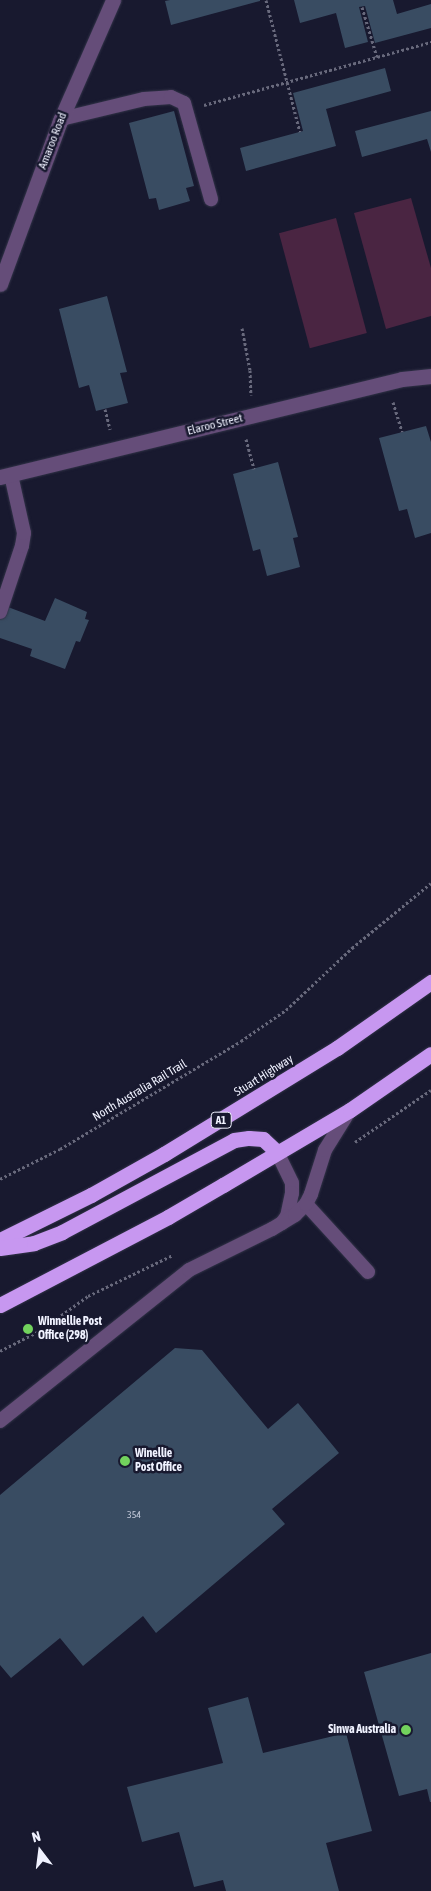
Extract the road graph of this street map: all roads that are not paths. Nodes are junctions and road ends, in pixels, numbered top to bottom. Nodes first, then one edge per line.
1 (113, 0) edge
2 (61, 119) junction
3 (211, 199) dead end
4 (0, 284) edge
5 (431, 376) edge
6 (5, 476) edge
7 (0, 612) edge
8 (431, 982) edge
9 (431, 1054) edge
10 (350, 1110) junction
11 (277, 1152) junction
12 (306, 1204) junction
13 (282, 1223) junction
14 (0, 1240) edge
15 (0, 1248) edge
16 (368, 1272) dead end
17 (0, 1305) edge
18 (0, 1421) edge

1 - 2 street, Amaroo Road
2 - 3 lane
2 - 4 street, Amaroo Road
5 - 6 street, Elaroo Street
6 - 7 lane
8 - 14 highway, Stuart Highway / A1
9 - 10 highway
10 - 11 highway
10 - 12 lane
11 - 13 lane
11 - 15 highway
11 - 17 highway
12 - 13 lane
12 - 16 lane
13 - 18 lane

